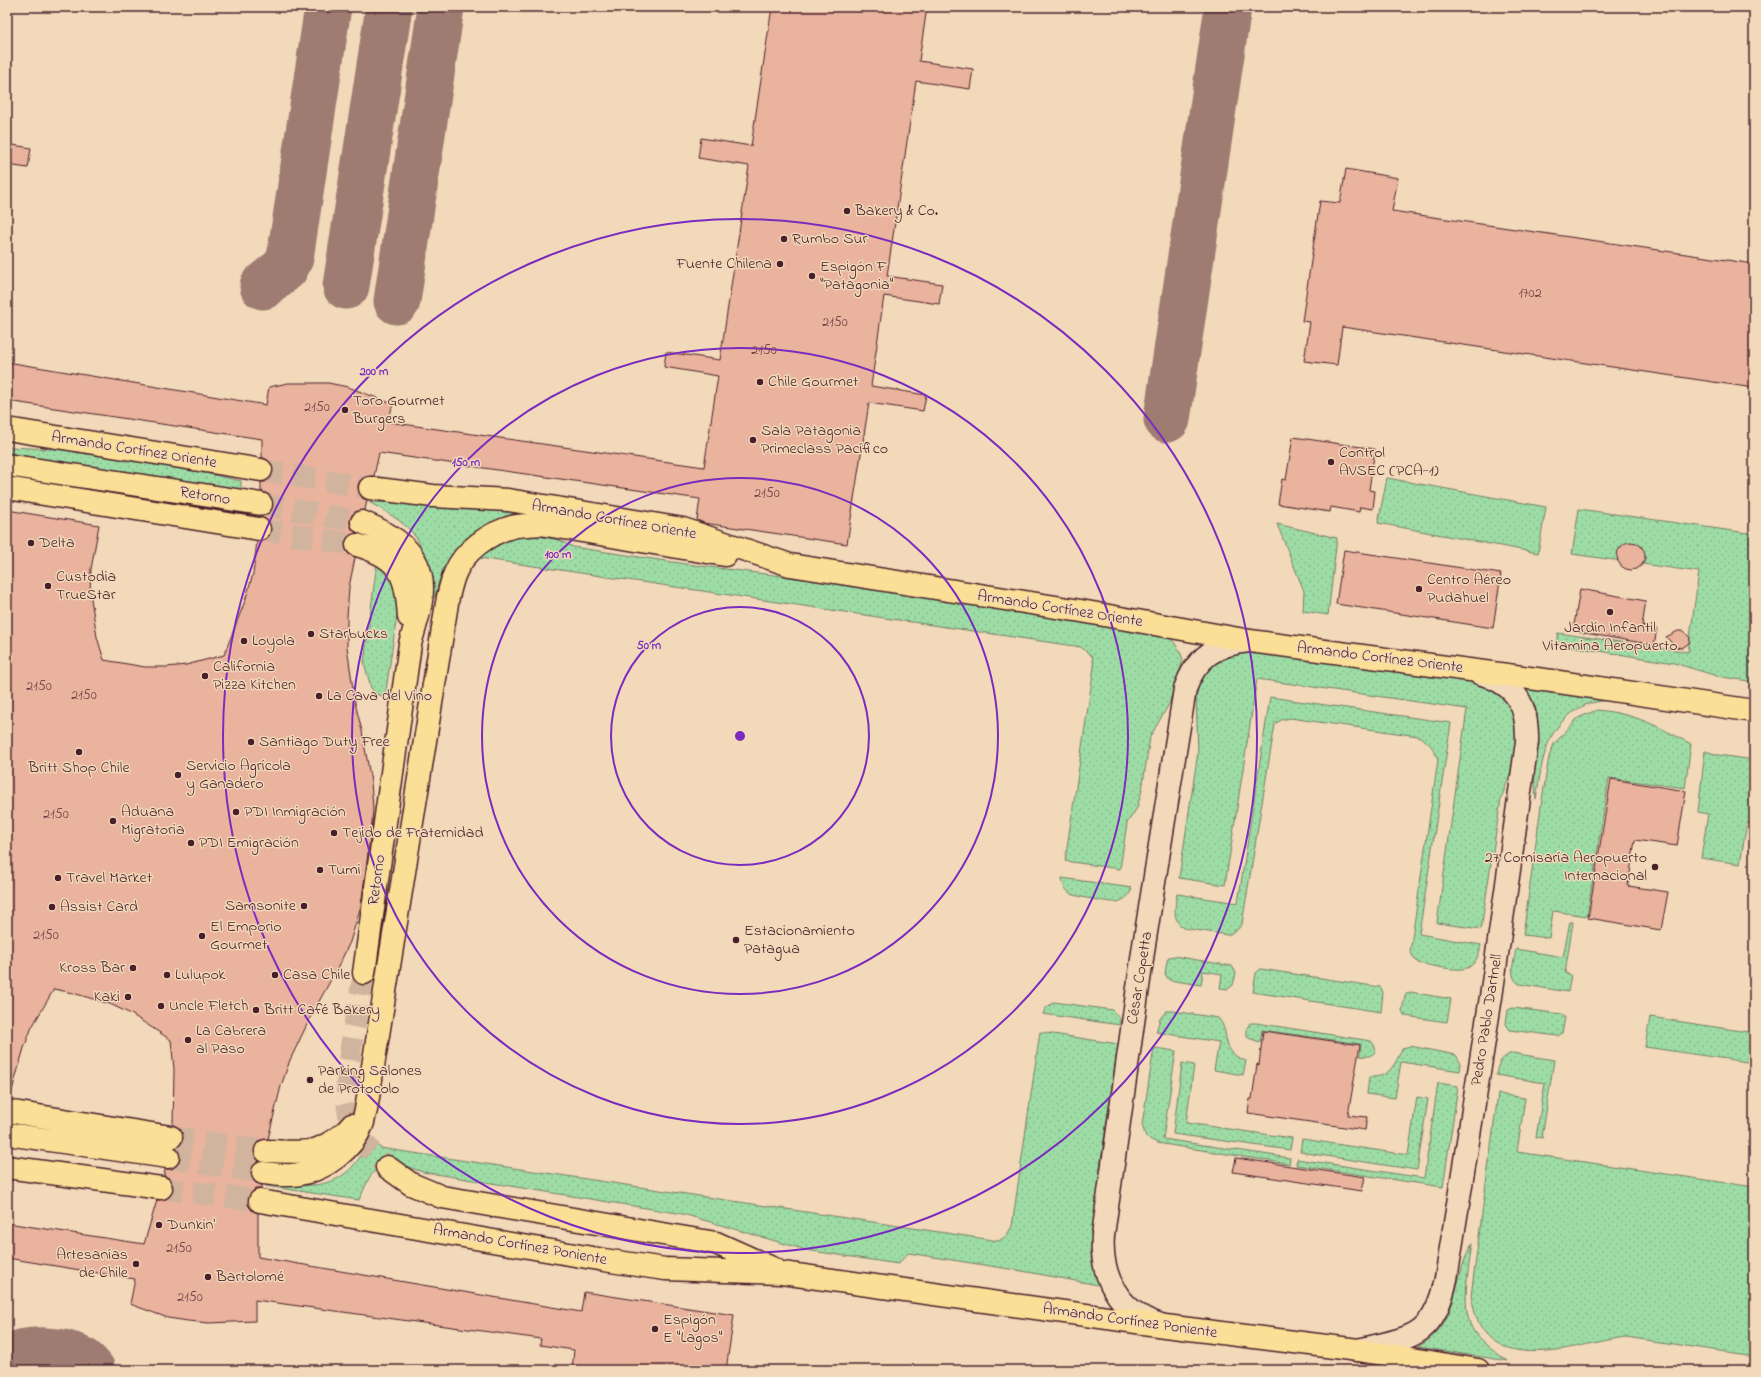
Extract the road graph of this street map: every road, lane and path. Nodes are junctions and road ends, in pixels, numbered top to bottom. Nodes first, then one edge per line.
1 (7, 429) edge
2 (7, 465) edge
3 (261, 470) tunnel mouth
4 (7, 488) edge
5 (370, 488) tunnel mouth
6 (261, 504) tunnel mouth
7 (362, 522) tunnel mouth
8 (257, 529) tunnel mouth
9 (357, 545) tunnel mouth
10 (790, 565) junction
11 (1250, 641) junction
12 (410, 644) junction
13 (1466, 670) junction
14 (1754, 711) edge
15 (364, 973) tunnel mouth
16 (368, 1096) junction
17 (7, 1111) edge
18 (7, 1134) edge
19 (266, 1151) tunnel mouth
20 (7, 1167) edge
21 (387, 1167) tunnel mouth
22 (263, 1173) tunnel mouth
23 (161, 1188) tunnel mouth
24 (260, 1201) tunnel mouth
25 (782, 1273) junction
26 (1165, 1326) junction
27 (1358, 1350) junction
28 (1383, 1354) junction
29 (1410, 1370) edge
30 (1478, 1370) edge

1 - 3 highway, Armando Cortínez Oriente
2 - 6 highway, Retorno
4 - 8 highway
5 - 10 highway, Armando Cortínez Oriente
7 - 12 highway, Retorno
9 - 12 highway, Retorno
10 - 11 highway, Armando Cortínez Oriente
10 - 16 highway
11 - 13 highway, Armando Cortínez Oriente
11 - 26 street, César Copetta
12 - 15 highway, Retorno
13 - 14 highway, Armando Cortínez Oriente
13 - 27 street, Pedro Pablo Dartnell
16 - 19 highway
16 - 22 highway
17 - 18 highway
20 - 23 highway
21 - 25 highway, Armando Cortínez Poniente
24 - 25 highway, Armando Cortínez Poniente
25 - 26 highway, Armando Cortínez Poniente
26 - 27 highway, Armando Cortínez Poniente
27 - 28 highway, Armando Cortínez Poniente
28 - 29 street
28 - 30 highway, Armando Cortínez Poniente

